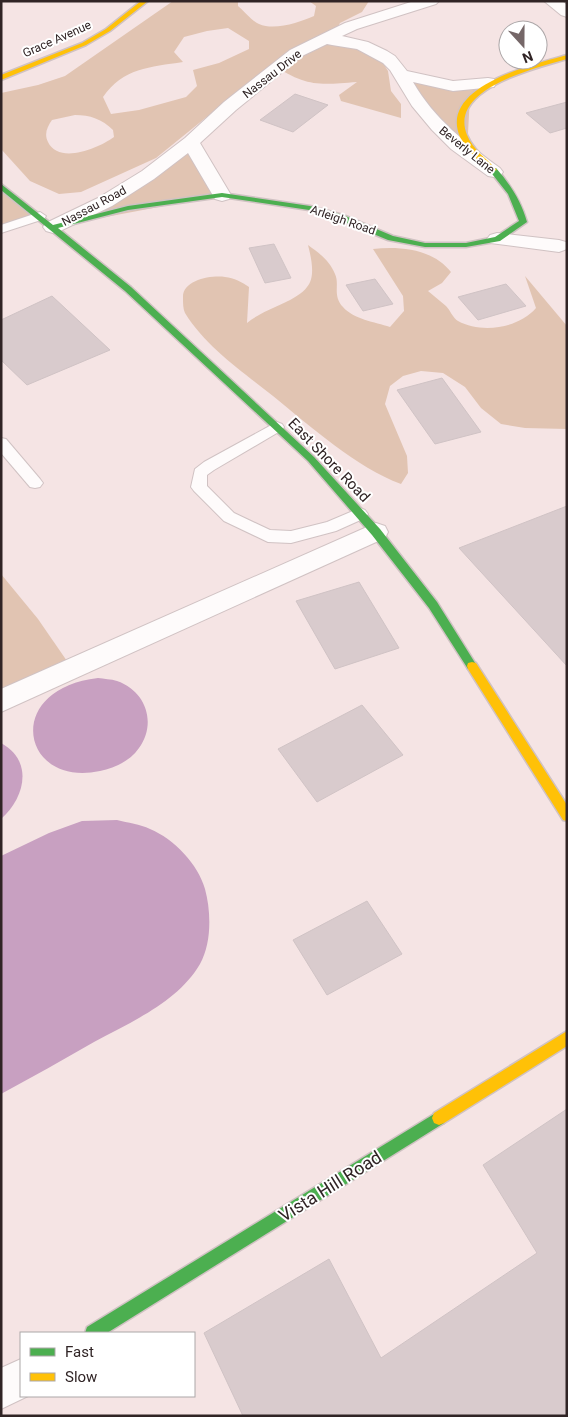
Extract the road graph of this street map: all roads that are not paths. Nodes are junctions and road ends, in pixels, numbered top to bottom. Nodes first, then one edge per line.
1 (145, 1) edge
2 (431, 1) edge
3 (552, 1) edge
4 (567, 12) edge
5 (323, 39) junction
6 (567, 57) edge
7 (400, 74) junction
8 (1, 78) edge
9 (488, 83) junction
10 (191, 142) junction
11 (500, 176) junction
12 (134, 184) joint
13 (1, 186) edge
14 (222, 195) junction
15 (47, 222) junction
16 (519, 225) junction
17 (1, 229) edge
18 (497, 239) junction
19 (563, 247) edge
20 (278, 427) junction
21 (1, 443) edge
22 (35, 484) dead end
23 (368, 524) junction
24 (1, 701) edge
25 (567, 816) edge
26 (567, 1038) edge
27 (95, 1332) edge
28 (20, 1379) edge
29 (1, 1390) edge

1 - 8 street, Grace Avenue
2 - 5 street, Nassau Drive
3 - 4 street
5 - 7 street, Beverly Lane
5 - 10 street, Nassau Drive
6 - 9 street
7 - 9 street
7 - 11 street, Beverly Lane
9 - 11 street, Beverly Lane
10 - 12 street, Nassau Drive
10 - 14 street
11 - 16 street, Beverly Lane
12 - 15 street, Nassau Road
13 - 15 street, East Shore Road
14 - 15 street, Arleigh Road
14 - 18 street, Arleigh Road
15 - 17 lane
15 - 20 street, East Shore Road
16 - 18 street, Arleigh Road
16 - 19 street, Arleigh Road
18 - 19 street, Arleigh Road
20 - 23 street, East Shore Road
20 - 23 lane
21 - 22 lane
23 - 24 street
23 - 25 street, East Shore Road
26 - 27 street, Vista Hill Road
28 - 29 street

